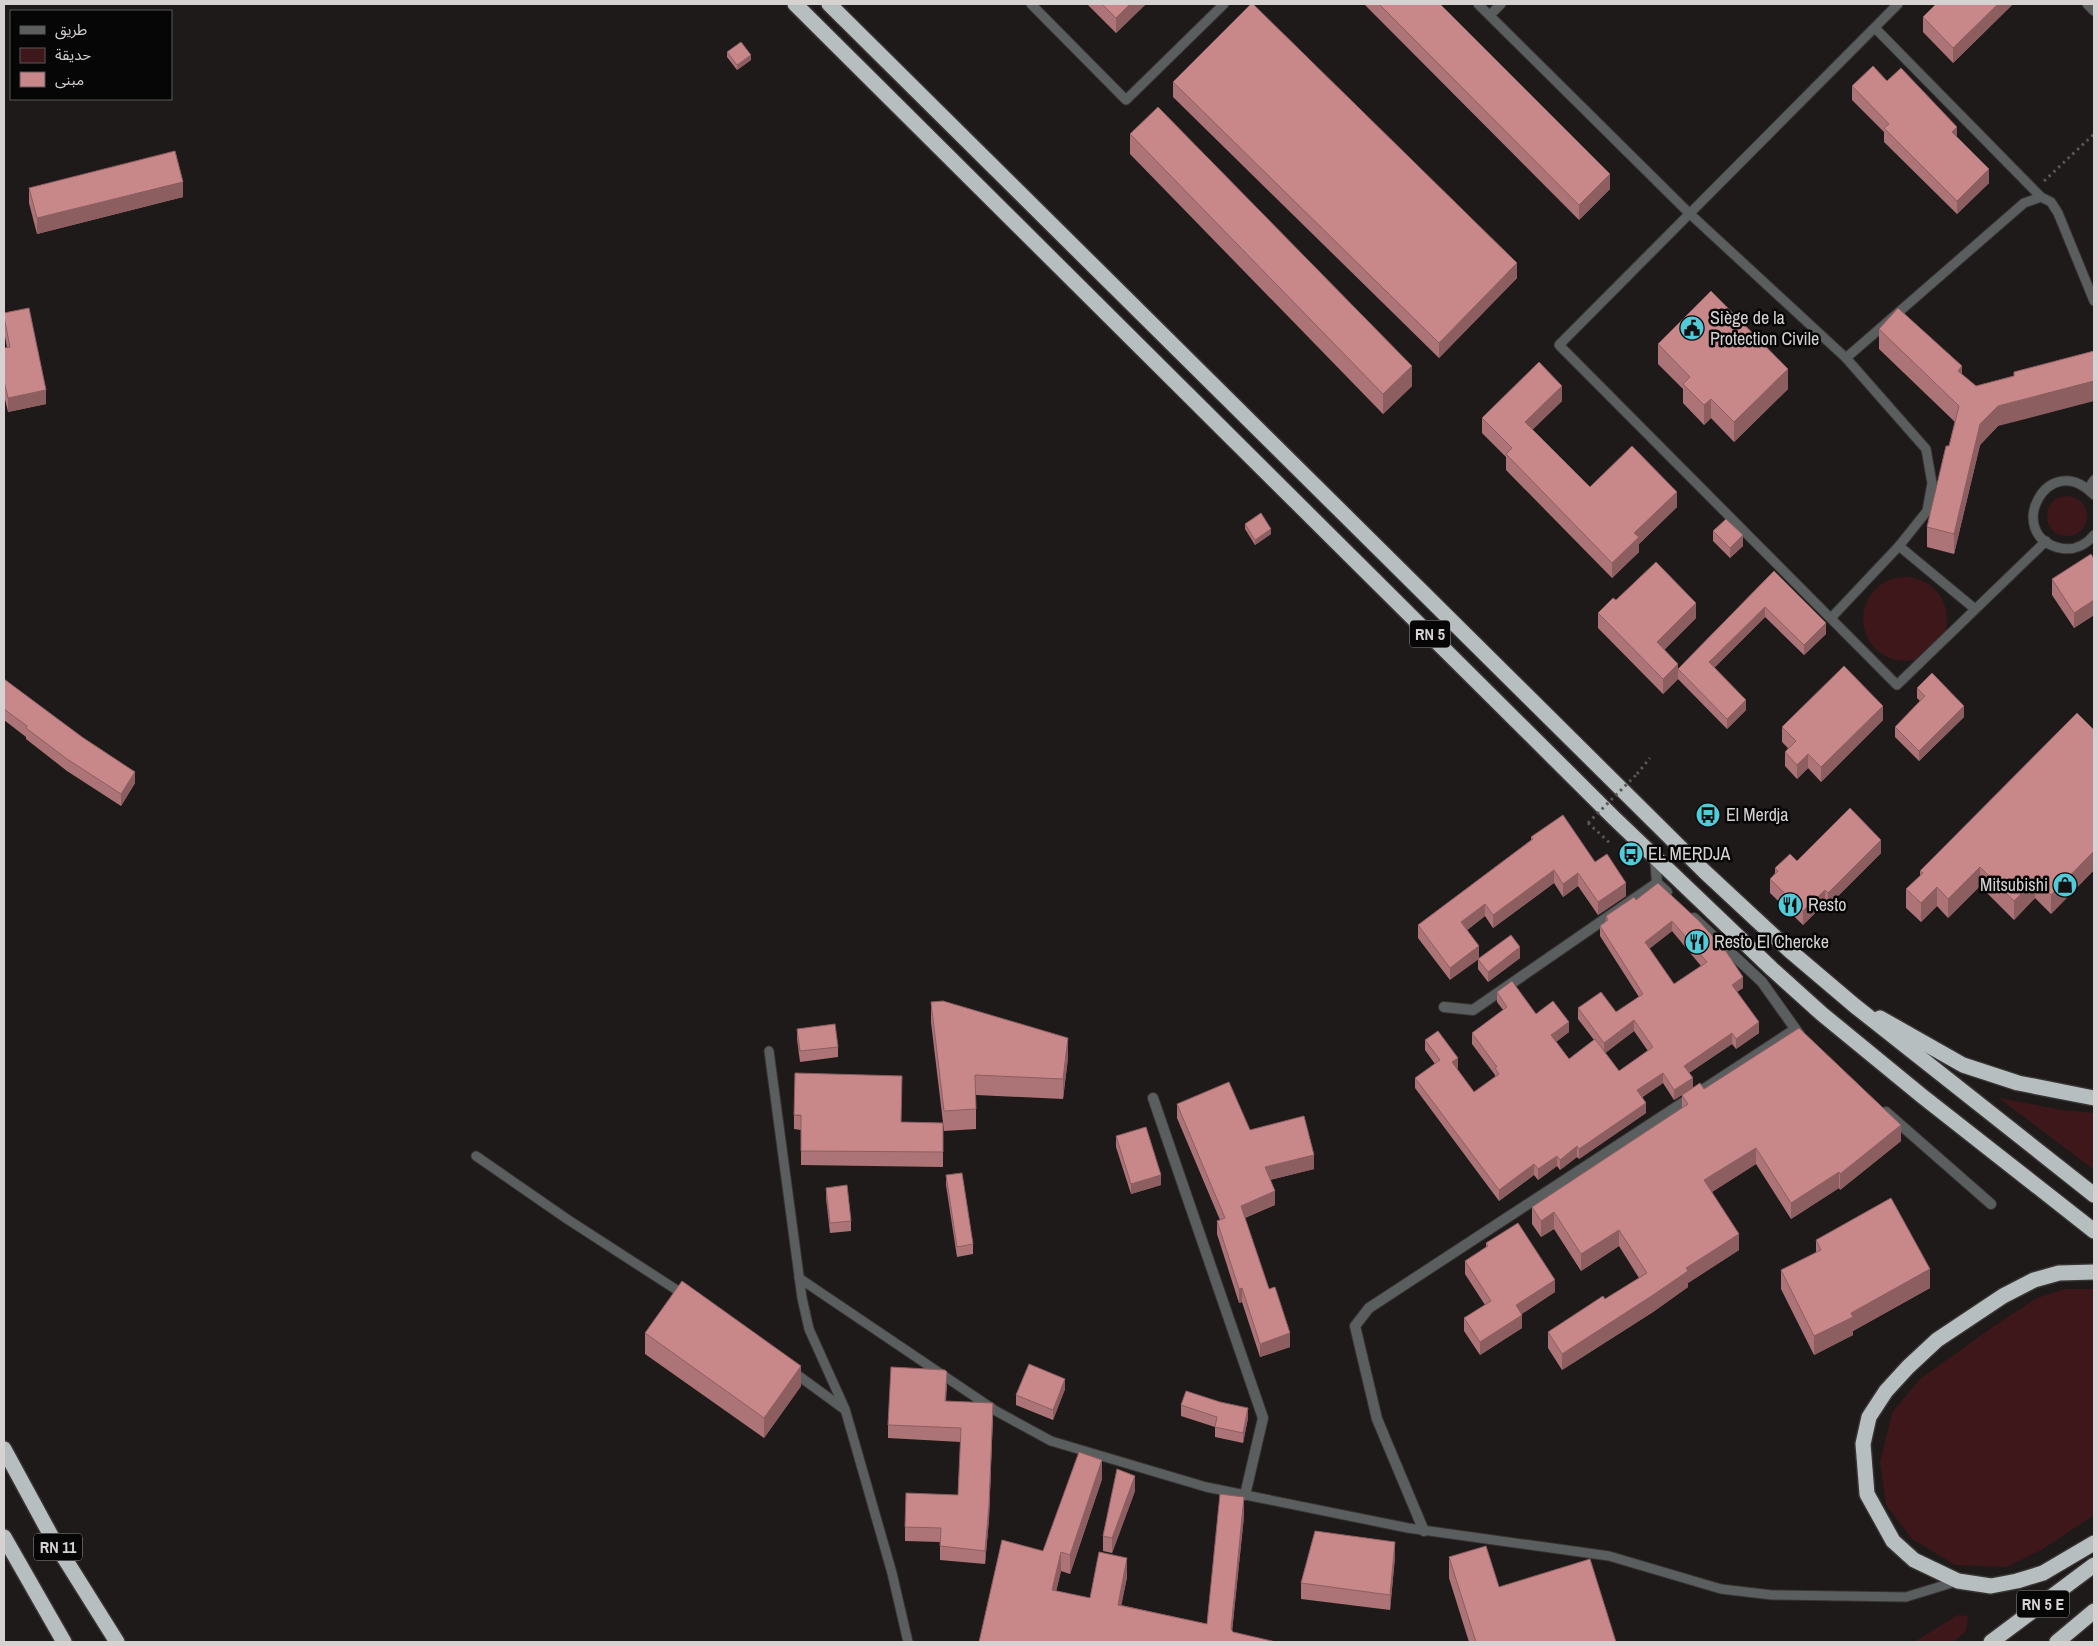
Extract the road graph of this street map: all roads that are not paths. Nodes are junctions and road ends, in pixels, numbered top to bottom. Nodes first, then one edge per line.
1 (795, 4) edge
2 (1031, 4) edge
3 (1224, 4) edge
4 (1478, 4) edge
5 (1501, 4) edge
6 (1898, 4) edge
7 (2087, 4) edge
8 (832, 6) edge
9 (2094, 11) edge
10 (1490, 16) junction
11 (1875, 28) junction
12 (2041, 197) junction
13 (1689, 214) junction
14 (2094, 302) edge
15 (1846, 358) junction
16 (2094, 480) edge
17 (2091, 492) edge
18 (2094, 534) edge
19 (2046, 541) junction
20 (1899, 546) junction
21 (1975, 609) junction
22 (1831, 618) junction
23 (1655, 857) junction
24 (1657, 883) junction
25 (1444, 1006) dead end
26 (1855, 1006) junction
27 (1794, 1030) junction
28 (1809, 1043) edge
29 (769, 1051) dead end
30 (1153, 1098) dead end
31 (2094, 1098) edge
32 (1881, 1108) edge
33 (476, 1156) dead end
34 (2094, 1195) edge
35 (1991, 1204) dead end
36 (2094, 1231) edge
37 (2094, 1272) edge
38 (799, 1278) junction
39 (691, 1299) edge
40 (783, 1365) edge
41 (845, 1409) junction
42 (4, 1449) edge
43 (1244, 1495) junction
44 (1424, 1530) junction
45 (4, 1537) edge
46 (2094, 1543) edge
47 (4, 1551) edge
48 (2094, 1565) edge
49 (20, 1566) junction
50 (1958, 1581) junction
51 (2094, 1611) edge
52 (64, 1642) edge
53 (117, 1642) edge
54 (908, 1642) edge
55 (1991, 1642) edge
56 (2057, 1642) edge

1 - 23 highway, RN 5
2 - 3 lane
4 - 10 lane
5 - 10 lane
6 - 11 lane
7 - 9 lane
8 - 26 highway, RN 5
10 - 13 lane
11 - 12 lane
11 - 13 lane
12 - 14 lane
12 - 15 lane
13 - 15 lane
13 - 22 lane
15 - 20 lane
16 - 17 lane
17 - 19 lane
18 - 19 lane
19 - 21 lane
20 - 21 lane
20 - 22 lane
21 - 22 lane
23 - 24 street
23 - 36 highway, RN 5
24 - 25 street
24 - 27 street
26 - 31 highway
26 - 34 highway, RN 5
27 - 28 street
27 - 44 street
29 - 38 lane
30 - 43 street
32 - 35 street
33 - 39 lane
37 - 50 highway
38 - 41 lane
38 - 43 lane
40 - 41 lane
41 - 54 lane
42 - 53 highway, RN 11
43 - 44 lane
44 - 50 lane
45 - 49 highway, RN 11
46 - 50 highway
47 - 49 lane
48 - 55 highway, RN 5 E
49 - 52 highway, RN 11
51 - 56 highway, RN 5 E

